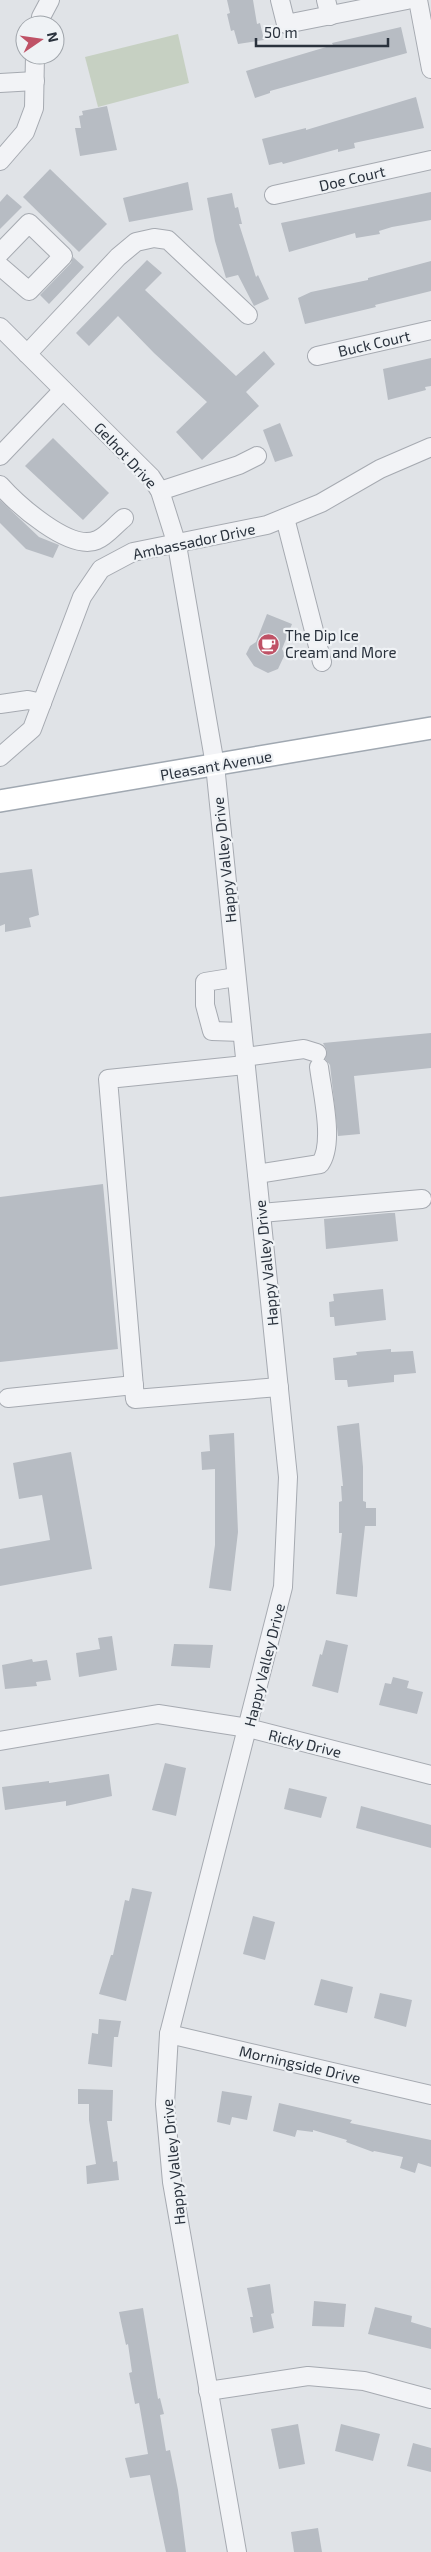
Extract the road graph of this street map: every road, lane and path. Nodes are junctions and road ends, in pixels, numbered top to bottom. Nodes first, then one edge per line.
1 (50, 0) edge
2 (280, 0) edge
3 (407, 0) edge
4 (418, 0) edge
5 (328, 8) edge
6 (42, 15) edge
7 (35, 65) edge
8 (431, 69) edge
9 (35, 81) junction
10 (0, 83) edge
11 (2, 156) edge
12 (431, 160) edge
13 (274, 195) dead end
14 (0, 253) edge
15 (0, 266) edge
16 (248, 315) dead end
17 (0, 327) edge
18 (431, 330) edge
19 (27, 354) junction
20 (317, 356) dead end
21 (63, 390) junction
22 (431, 447) edge
23 (0, 456) edge
24 (258, 456) dead end
25 (0, 484) edge
26 (160, 491) junction
27 (124, 518) dead end
28 (285, 518) junction
29 (177, 545) junction
30 (322, 662) dead end
31 (42, 703) junction
32 (0, 704) edge
33 (431, 728) edge
34 (0, 757) edge
35 (214, 766) junction
36 (0, 801) edge
37 (236, 977) junction
38 (242, 1032) junction
39 (245, 1061) junction
40 (256, 1174) junction
41 (422, 1199) dead end
42 (261, 1213) junction
43 (134, 1385) junction
44 (278, 1387) junction
45 (8, 1398) dead end
46 (248, 1728) junction
47 (0, 1741) edge
48 (431, 1775) edge
49 (169, 2034) junction
50 (431, 2095) edge
51 (208, 2391) junction
52 (431, 2399) edge
53 (237, 2552) edge

1 - 6 street
2 - 5 street
3 - 5 street
4 - 8 street
7 - 9 street
9 - 10 street
9 - 11 street
12 - 13 street, Doe Court
14 - 15 street
16 - 19 street
17 - 19 street, Gelhot Drive
18 - 20 street, Buck Court
19 - 21 street, Gelhot Drive
21 - 23 street
21 - 26 street, Gelhot Drive
22 - 28 street, Ambassador Drive
24 - 26 street
25 - 27 street
26 - 29 street, Gelhot Drive
28 - 29 street, Ambassador Drive
28 - 30 street
29 - 31 street, Ambassador Drive
29 - 35 street, Gelhot Drive
31 - 32 street
31 - 34 street, Ambassador Drive
33 - 35 main road, Pleasant Avenue
35 - 36 main road, Pleasant Avenue
35 - 37 street, Happy Valley Drive
37 - 38 street, Happy Valley Drive
37 - 38 street
38 - 39 street, Happy Valley Drive
39 - 40 street, Happy Valley Drive
39 - 40 street
39 - 43 street
40 - 42 street, Happy Valley Drive
41 - 42 street
42 - 44 street, Happy Valley Drive
43 - 44 street
43 - 45 street
44 - 46 street, Happy Valley Drive
46 - 47 street, Ricky Drive
46 - 48 street, Ricky Drive
46 - 49 street, Happy Valley Drive
49 - 50 street, Morningside Drive
49 - 51 street, Happy Valley Drive
51 - 52 street
51 - 53 street, Happy Valley Drive

